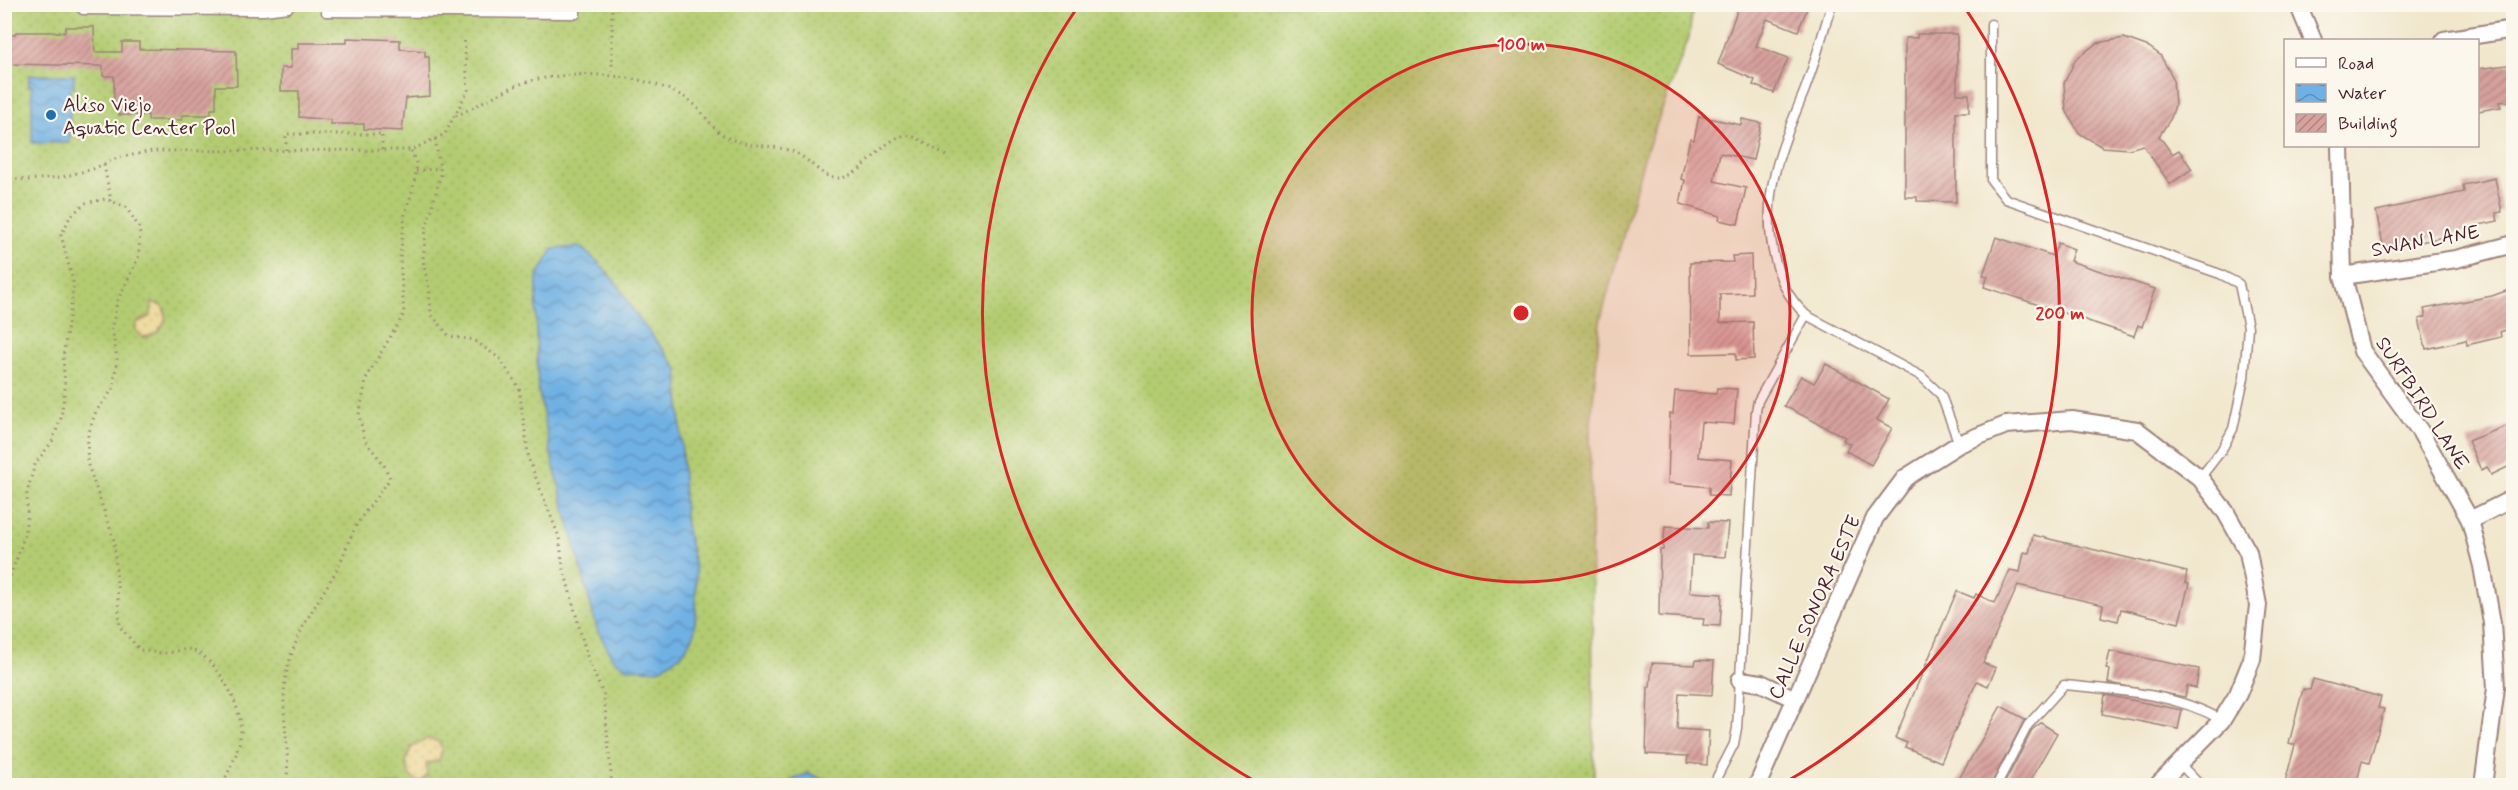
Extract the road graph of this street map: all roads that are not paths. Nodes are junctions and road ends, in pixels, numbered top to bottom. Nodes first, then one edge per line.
1 (76, 4) edge
2 (288, 4) edge
3 (326, 4) edge
4 (576, 4) edge
5 (1832, 4) edge
6 (2298, 4) edge
7 (1991, 24) dead end
8 (2514, 29) edge
9 (2313, 39) edge
10 (2450, 39) edge
11 (2340, 147) edge
12 (2514, 244) edge
13 (2343, 276) junction
14 (1806, 315) junction
15 (1959, 444) junction
16 (2200, 478) junction
17 (2514, 498) edge
18 (2470, 520) junction
19 (1740, 680) junction
20 (1796, 699) junction
21 (2222, 720) junction
22 (2180, 764) junction
23 (1717, 777) dead end
24 (1757, 786) edge
25 (1996, 786) edge
26 (2157, 786) edge
27 (2201, 786) edge
28 (2483, 786) edge

1 - 2 lane
3 - 4 lane
5 - 14 lane
6 - 9 street
7 - 16 lane
8 - 10 street
11 - 13 street, SURFBIRD LANE
12 - 13 street, SWAN LANE
13 - 18 street, SURFBIRD LANE
14 - 15 lane
14 - 19 lane
15 - 16 street, CALLE SONORA ESTE
15 - 20 street, CALLE SONORA ESTE
16 - 21 street
17 - 18 street
18 - 28 street, SURFBIRD LANE
19 - 20 street
19 - 23 lane
20 - 24 street, CALLE SONORA ESTE
21 - 22 street
21 - 25 lane
22 - 26 street
22 - 27 lane

